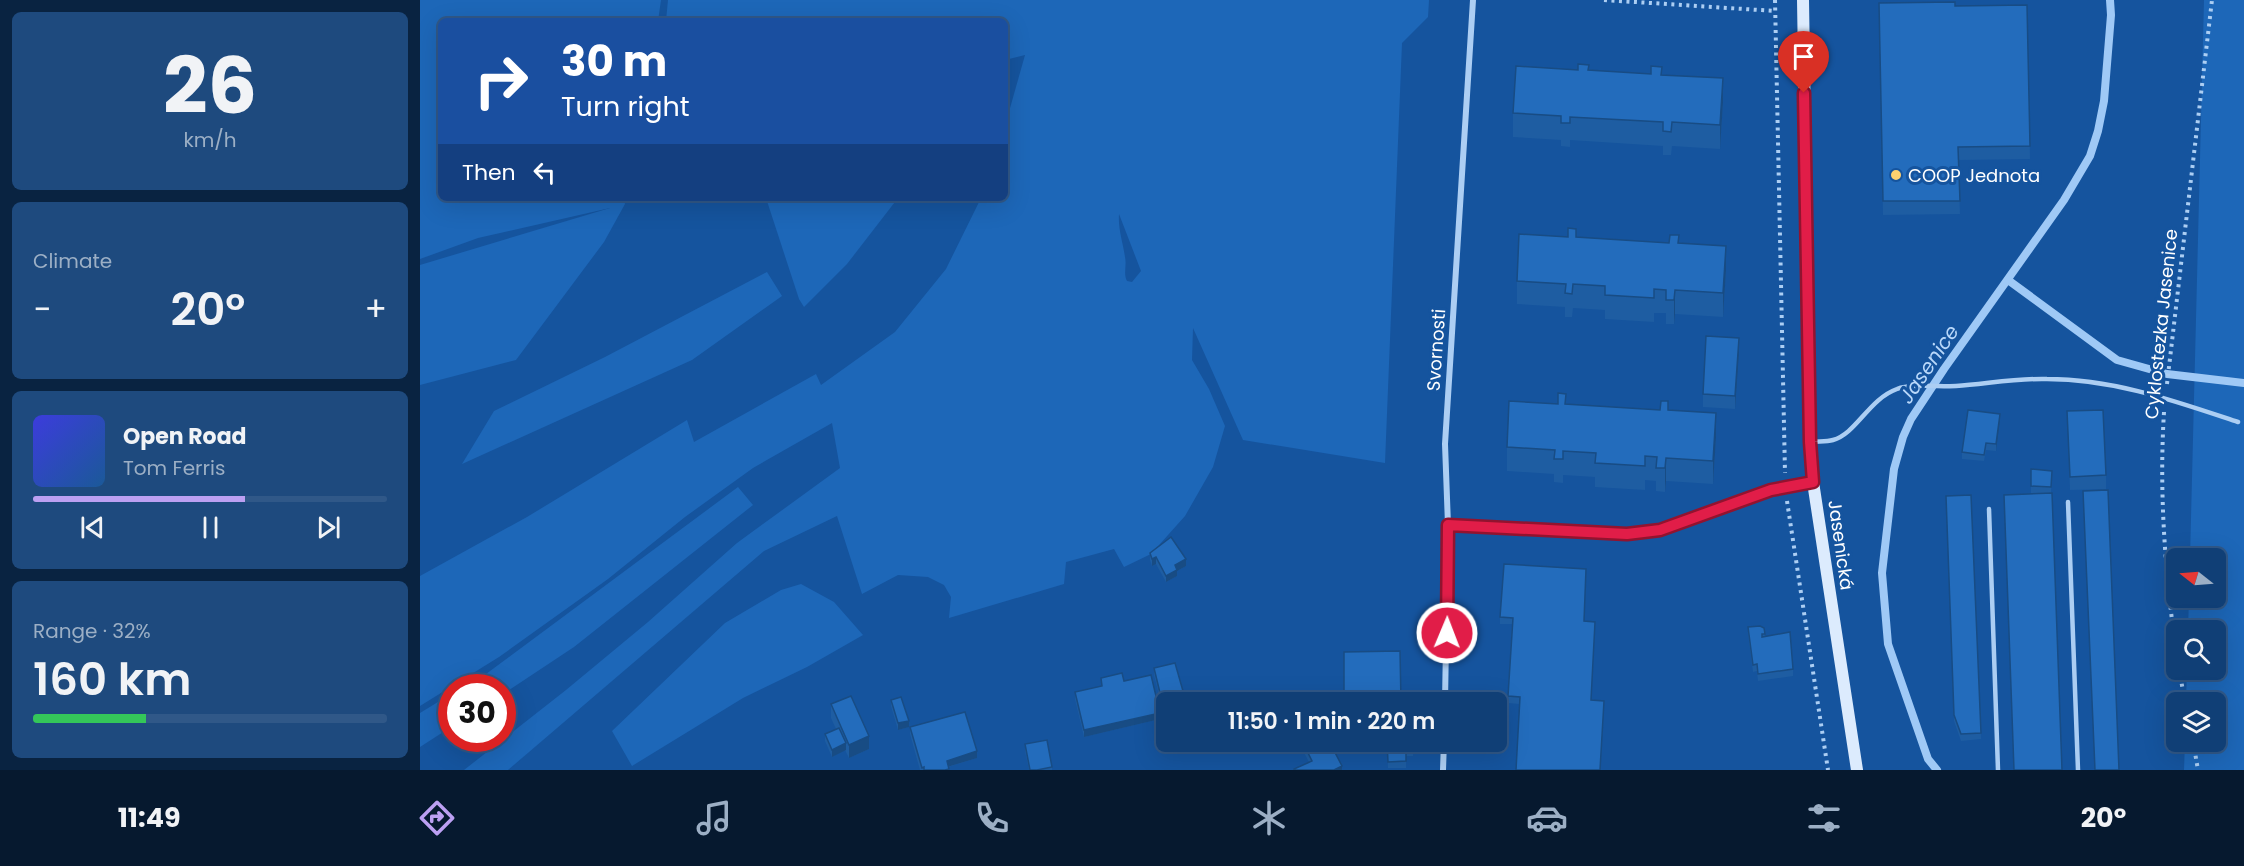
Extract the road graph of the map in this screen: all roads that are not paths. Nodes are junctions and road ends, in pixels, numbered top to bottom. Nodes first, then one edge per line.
1 (1473, 0) edge
2 (1803, 0) edge
3 (2238, 422) dead end
4 (1810, 442) junction
5 (1813, 482) junction
6 (2068, 502) dead end
7 (1989, 509) dead end
8 (1448, 525) junction
9 (1445, 692) edge
10 (1444, 752) edge
11 (1443, 770) edge
12 (1857, 770) edge
13 (1998, 770) edge
14 (2078, 770) edge

1 - 8 street, Svornosti
2 - 4 street, Jasenická
3 - 4 lane
4 - 5 street, Jasenická
5 - 8 lane
5 - 12 street, Jasenická
6 - 14 lane
7 - 13 lane
8 - 9 street, Svornosti
10 - 11 street

